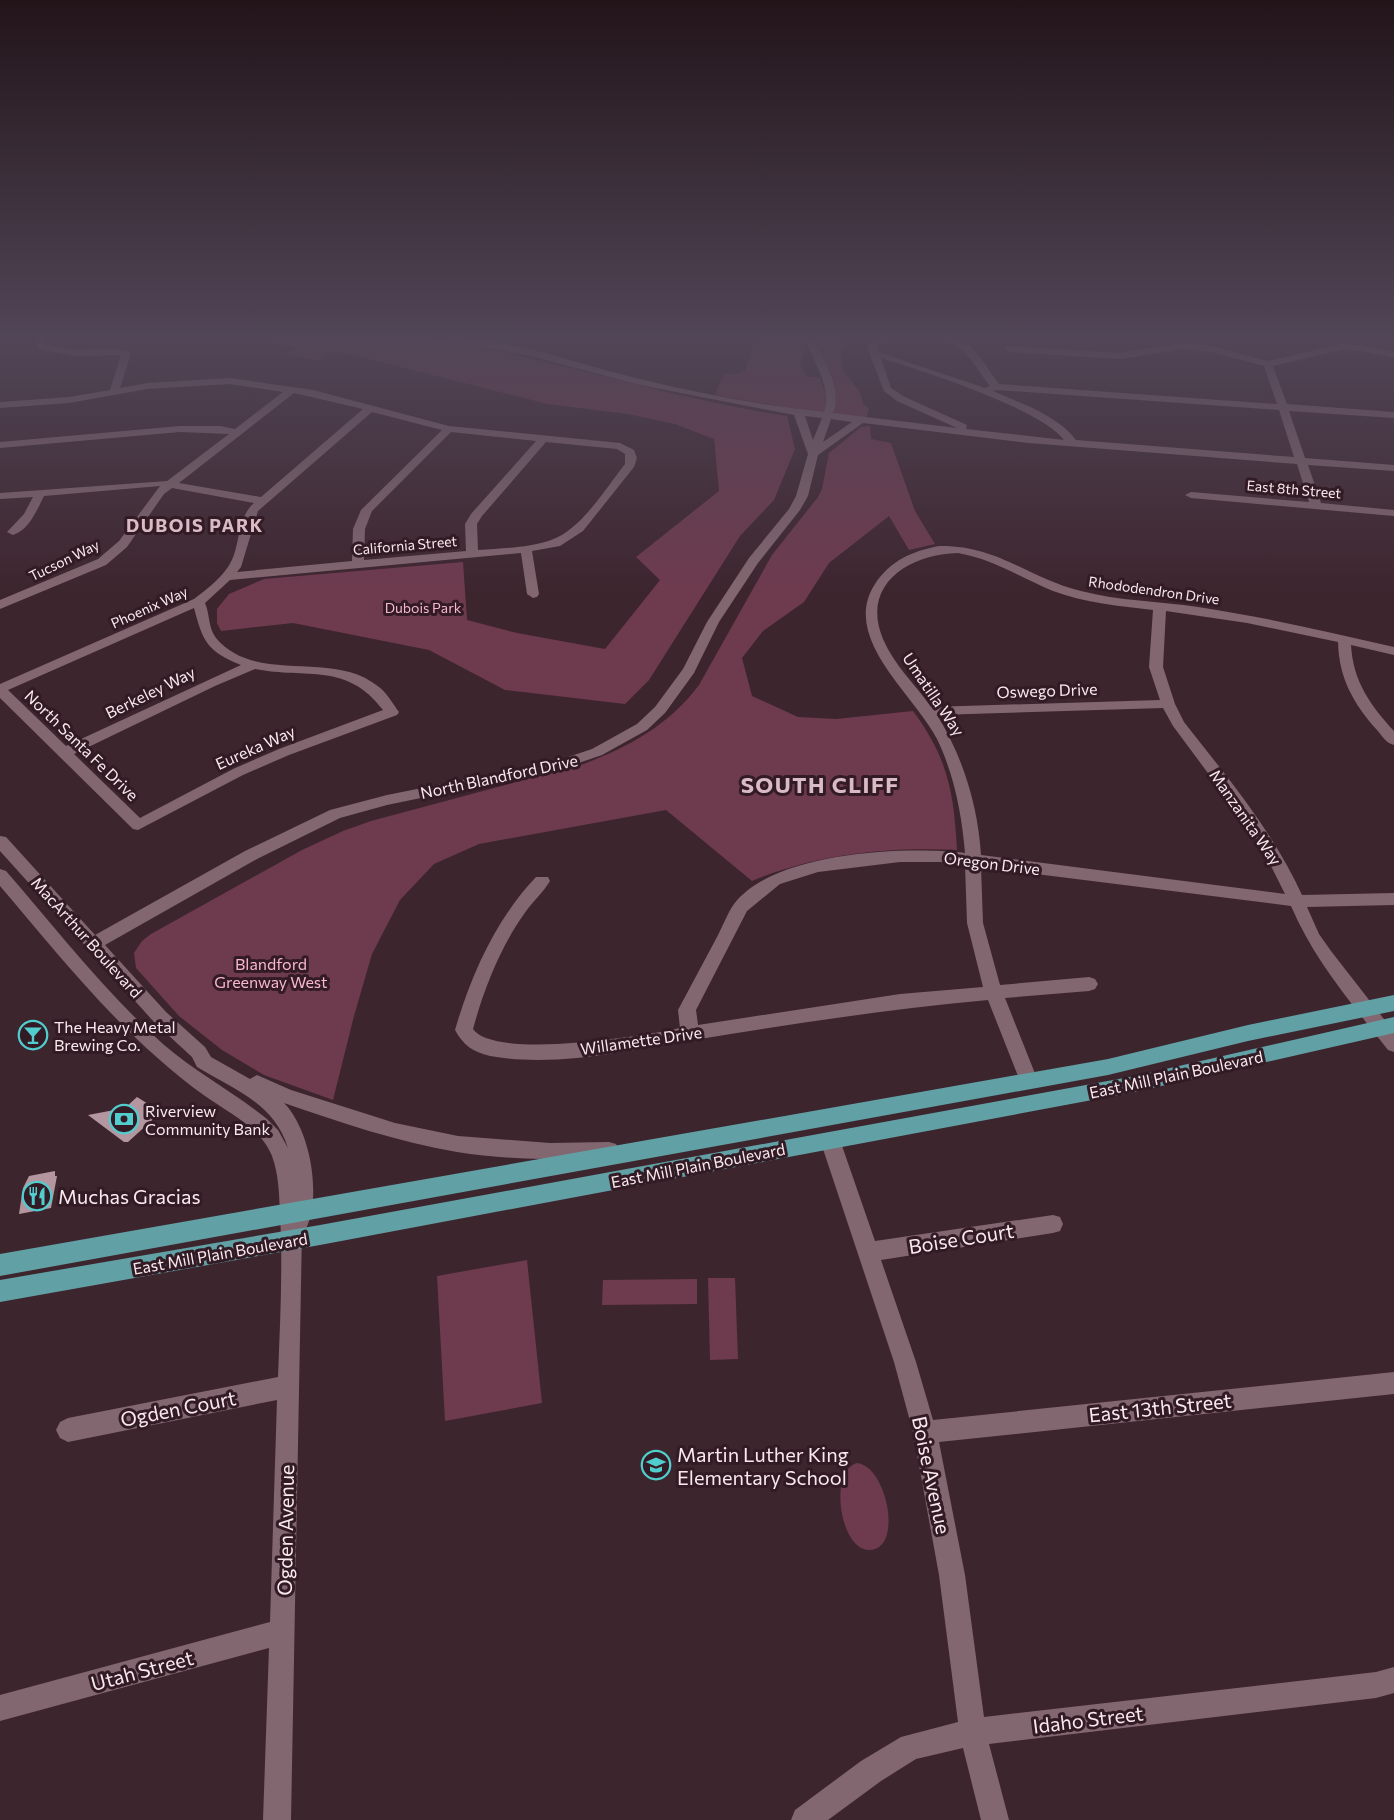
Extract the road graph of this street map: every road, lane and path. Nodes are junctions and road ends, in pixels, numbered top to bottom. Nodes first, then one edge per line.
1 (250, 422) edge
2 (354, 422) edge
3 (422, 422) edge
4 (802, 422) edge
5 (825, 422) edge
6 (858, 422) edge
7 (877, 422) edge
8 (952, 422) edge
9 (1048, 422) edge
10 (1289, 422) edge
11 (449, 429) junction
12 (237, 432) junction
13 (966, 433) junction
14 (544, 438) junction
15 (1073, 444) junction
16 (0, 445) edge
17 (813, 454) junction
18 (1303, 462) junction
19 (1394, 468) edge
20 (171, 484) junction
21 (40, 493) junction
22 (1191, 495) dead end
23 (0, 496) edge
24 (262, 501) junction
25 (1316, 506) junction
26 (1394, 513) edge
27 (13, 532) dead end
28 (526, 549) junction
29 (472, 554) junction
30 (916, 554) joint
31 (358, 564) junction
32 (229, 576) junction
33 (533, 594) dead end
34 (198, 602) junction
35 (0, 605) edge
36 (1160, 606) junction
37 (1344, 639) junction
38 (1394, 651) edge
39 (251, 666) junction
40 (0, 690) edge
41 (1168, 704) junction
42 (928, 711) junction
43 (1394, 740) edge
44 (66, 752) junction
45 (138, 825) joint
46 (0, 841) edge
47 (973, 859) junction
48 (0, 875) edge
49 (542, 881) dead end
50 (1394, 899) edge
51 (1295, 901) junction
52 (93, 944) junction
53 (1089, 984) dead end
54 (993, 992) junction
55 (1394, 1003) edge
56 (1367, 1010) junction
57 (1388, 1027) edge
58 (690, 1034) junction
59 (1394, 1046) edge
60 (199, 1052) junction
61 (1029, 1081) junction
62 (830, 1140) junction
63 (657, 1148) junction
64 (295, 1213) junction
65 (1053, 1224) dead end
66 (293, 1240) junction
67 (868, 1252) junction
68 (0, 1265) edge
69 (0, 1291) edge
70 (1394, 1383) edge
71 (287, 1387) junction
72 (68, 1430) dead end
73 (925, 1432) junction
74 (283, 1631) junction
75 (1394, 1680) edge
76 (0, 1708) edge
77 (973, 1732) junction
78 (277, 1820) edge
79 (805, 1820) edge
80 (995, 1820) edge

1 - 12 street, Tucson Way
2 - 24 street, Phoenix Way
3 - 11 street
4 - 17 street
5 - 17 street, North Blandford Drive
6 - 17 street
7 - 13 street
8 - 13 street
9 - 15 street
10 - 18 street
11 - 14 street
11 - 31 street
12 - 16 street
12 - 20 street, Tucson Way
13 - 15 street
14 - 28 street, California Street
14 - 29 street
15 - 18 street
17 - 52 street, North Blandford Drive
18 - 19 street
18 - 25 street
20 - 21 street
20 - 24 street
20 - 35 street, Tucson Way
21 - 23 street
21 - 27 street
22 - 25 street, East 8th Street
24 - 32 street, Phoenix Way
25 - 26 street, East 8th Street
28 - 29 street, California Street
28 - 33 street
29 - 31 street, California Street
30 - 36 street, Rhododendron Drive
30 - 42 street, Umatilla Way
31 - 32 street, California Street
32 - 34 street, Phoenix Way
34 - 39 street
34 - 40 street, Phoenix Way
36 - 37 street, Rhododendron Drive
36 - 41 street, Manzanita Way
37 - 38 street, Rhododendron Drive
37 - 43 street
39 - 44 street, Berkeley Way
39 - 45 street, Eureka Way
40 - 44 street, North Santa Fe Drive
41 - 42 street, Oswego Drive
41 - 51 street, Manzanita Way
42 - 47 street, Umatilla Way
44 - 45 street, North Santa Fe Drive
46 - 52 street, MacArthur Boulevard
47 - 51 street, Oregon Drive
47 - 54 street, Umatilla Way
47 - 58 street, Oregon Drive
48 - 64 street, MacArthur Boulevard
49 - 58 street, Willamette Drive
50 - 51 street, Oregon Drive
51 - 56 street, Manzanita Way
52 - 60 street, MacArthur Boulevard
53 - 54 street, Willamette Drive
54 - 58 street, Willamette Drive
54 - 61 street, Umatilla Way
55 - 56 main road, East Mill Plain Boulevard
56 - 57 street, Manzanita Way
56 - 61 main road, East Mill Plain Boulevard
57 - 59 street, Manzanita Way
57 - 62 main road, East Mill Plain Boulevard
60 - 63 street
60 - 64 street, MacArthur Boulevard
61 - 63 main road, East Mill Plain Boulevard
62 - 66 main road, East Mill Plain Boulevard
62 - 67 street, Boise Avenue
63 - 64 main road, East Mill Plain Boulevard
64 - 66 street, MacArthur Boulevard
64 - 68 main road, East Mill Plain Boulevard
65 - 67 street, Boise Court
66 - 69 main road, East Mill Plain Boulevard
66 - 71 street, Ogden Avenue
67 - 73 street, Boise Avenue
70 - 73 street, East 13th Street
71 - 72 street, Ogden Court
71 - 74 street, Ogden Avenue
73 - 77 street, Boise Avenue
74 - 76 street, Utah Street
74 - 78 street, Ogden Avenue
75 - 77 street, Idaho Street
77 - 79 street, Idaho Street
77 - 80 street, Boise Avenue

